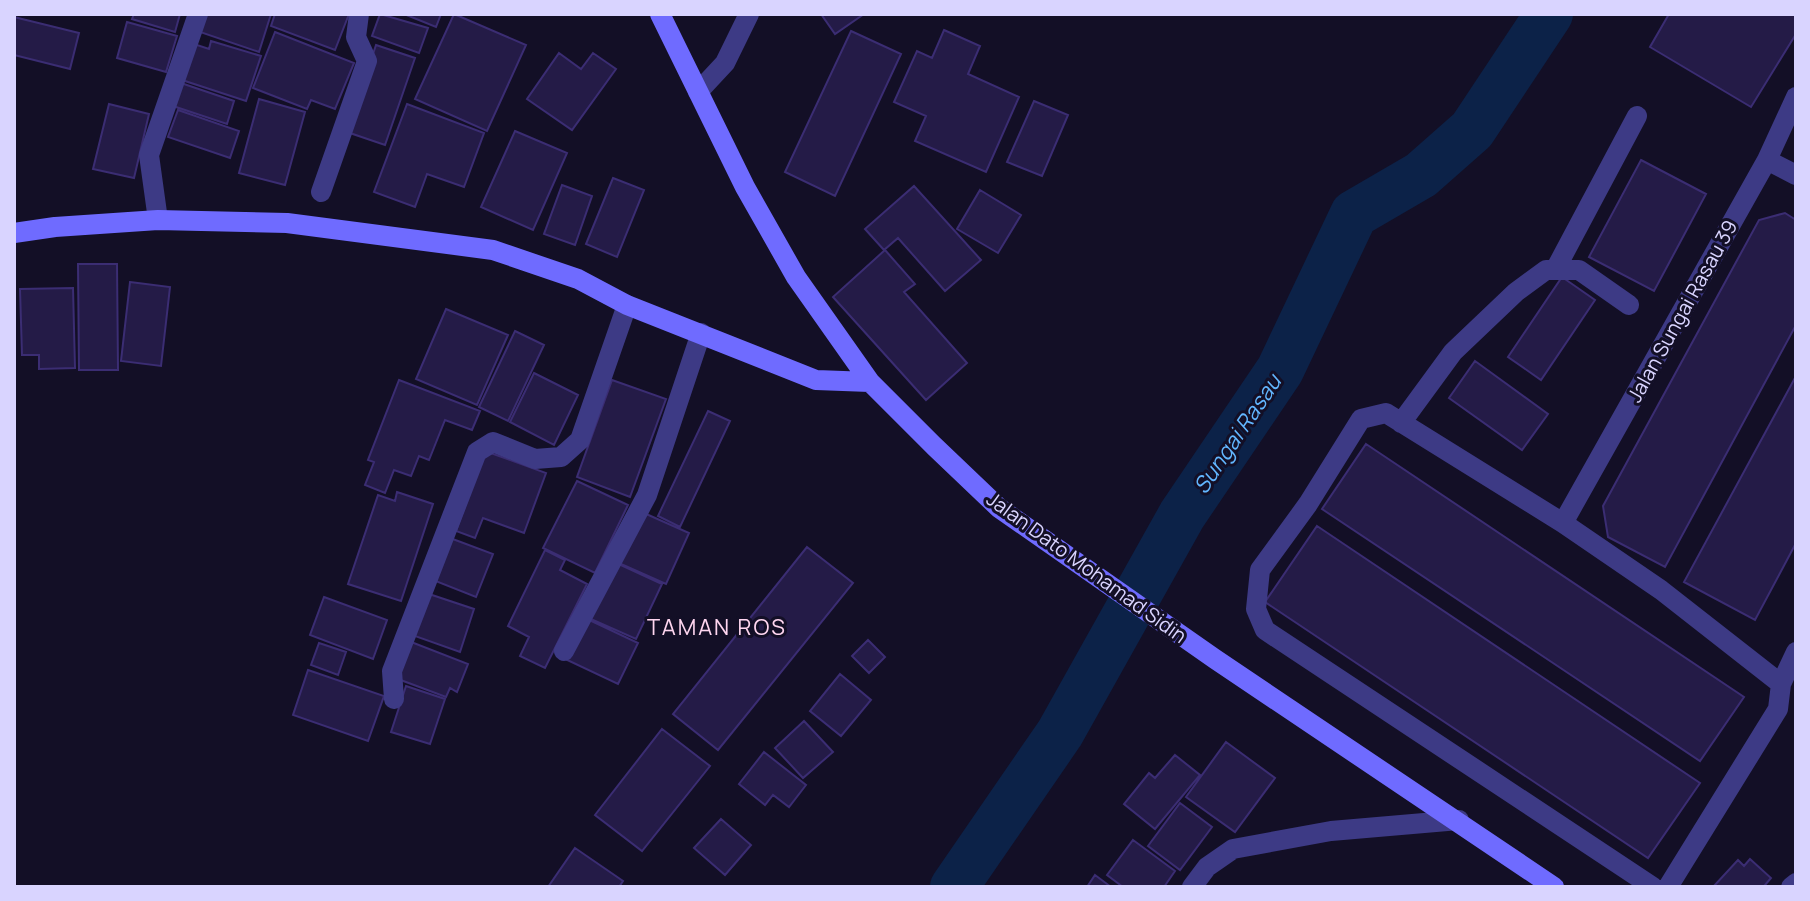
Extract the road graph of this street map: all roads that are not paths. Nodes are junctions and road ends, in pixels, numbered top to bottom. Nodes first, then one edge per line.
1 (198, 14) edge
2 (359, 14) edge
3 (660, 14) edge
4 (749, 14) edge
5 (698, 92) junction
6 (1796, 97) edge
7 (1637, 116) dead end
8 (1767, 160) junction
9 (1796, 175) edge
10 (321, 192) dead end
11 (158, 220) junction
12 (14, 233) edge
13 (1555, 270) junction
14 (627, 305) junction
15 (1629, 305) dead end
16 (701, 333) junction
17 (870, 382) junction
18 (1401, 423) junction
19 (1563, 523) junction
20 (564, 651) dead end
21 (1796, 652) edge
22 (1781, 684) junction
23 (394, 699) dead end
24 (1459, 820) junction
25 (1192, 887) edge
26 (1554, 887) edge
27 (1653, 887) edge
28 (1668, 887) edge

1 - 11 street
2 - 10 street
3 - 5 main road, Jalan Dato Mohamad Sidin
4 - 5 street
5 - 17 main road, Jalan Dato Mohamad Sidin
6 - 8 street, Jalan Sungai Rasau 39
7 - 13 street
8 - 9 street
8 - 19 street, Jalan Sungai Rasau 39
11 - 12 main road
11 - 14 main road
13 - 15 street
13 - 18 street
14 - 16 main road
14 - 23 street
16 - 17 main road
16 - 20 street
17 - 24 main road, Jalan Dato Mohamad Sidin
18 - 19 street
18 - 27 street
19 - 22 street
21 - 22 street
22 - 28 street
24 - 25 street
24 - 26 main road, Jalan Dato Mohamad Sidin

